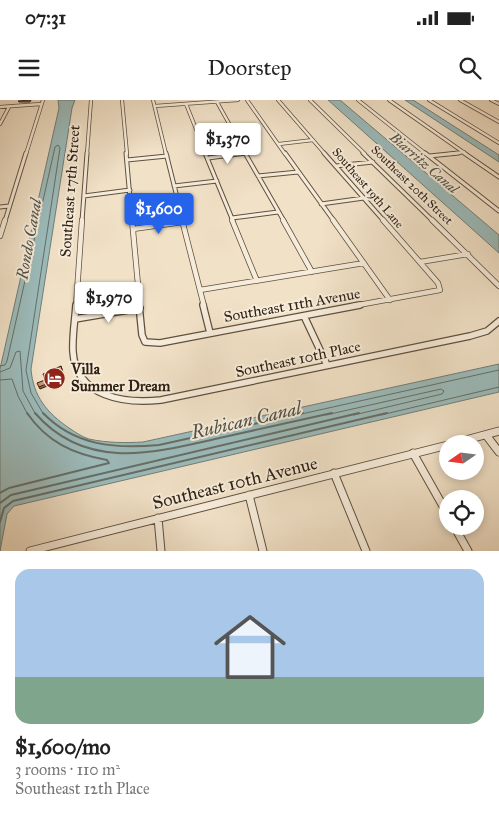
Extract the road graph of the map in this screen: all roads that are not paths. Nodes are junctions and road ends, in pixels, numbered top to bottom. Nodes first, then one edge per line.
1 (91, 100) edge
2 (97, 100) edge
3 (122, 100) edge
4 (153, 100) edge
5 (238, 100) edge
6 (247, 100) edge
7 (278, 100) edge
8 (310, 100) edge
9 (358, 100) edge
10 (389, 100) edge
11 (429, 100) edge
12 (460, 100) edge
13 (491, 100) edge
14 (42, 102) edge
15 (217, 102) junction
16 (186, 104) junction
17 (499, 104) edge
18 (9, 106) junction
19 (155, 106) junction
20 (0, 107) edge
21 (499, 122) edge
22 (0, 124) edge
23 (313, 140) junction
24 (499, 143) edge
25 (279, 144) junction
26 (464, 152) junction
27 (246, 154) junction
28 (167, 156) junction
29 (429, 156) junction
30 (208, 158) junction
31 (127, 160) junction
32 (373, 162) junction
33 (336, 166) junction
34 (298, 172) junction
35 (258, 176) junction
36 (499, 177) edge
37 (217, 181) junction
38 (174, 186) junction
39 (130, 190) junction
40 (84, 196) junction
41 (364, 198) junction
42 (322, 204) junction
43 (9, 206) junction
44 (0, 207) edge
45 (499, 211) edge
46 (278, 212) junction
47 (232, 218) junction
48 (183, 222) junction
49 (133, 229) junction
50 (0, 236) edge
51 (468, 254) junction
52 (420, 262) junction
53 (364, 263) junction
54 (312, 272) junction
55 (257, 281) junction
56 (499, 286) edge
57 (440, 289) joint
58 (200, 290) junction
59 (390, 300) junction
60 (140, 308) junction
61 (304, 316) junction
62 (75, 319) junction
63 (499, 321) edge
64 (210, 333) junction
65 (327, 365) junction
66 (100, 393) joint
67 (499, 431) edge
68 (486, 434) junction
69 (482, 435) edge
70 (439, 446) edge
71 (499, 452) edge
72 (413, 453) junction
73 (334, 473) junction
74 (249, 495) junction
75 (439, 499) edge
76 (158, 518) junction
77 (459, 535) edge
78 (59, 547) edge
79 (30, 551) edge
80 (160, 551) edge
81 (263, 551) edge
82 (366, 551) edge
83 (468, 551) edge

1 - 2 street
1 - 40 street, Southeast 17th Street
3 - 31 street
4 - 19 street
5 - 15 street
6 - 25 street
7 - 23 street, Southeast 19th Lane
8 - 32 street, Southeast 20th Street
9 - 29 street
10 - 26 street
11 - 24 street
12 - 21 street
13 - 17 street
14 - 18 street
14 - 43 street
15 - 16 street
15 - 27 street
16 - 19 street
16 - 30 street
18 - 20 street
18 - 22 street
19 - 28 street
23 - 25 street
23 - 33 street, Southeast 19th Lane
25 - 34 street
26 - 29 street
26 - 36 street
27 - 30 street
27 - 35 street
28 - 31 street
28 - 38 street
29 - 45 street
30 - 37 street
31 - 39 street
32 - 33 street
32 - 51 street, Southeast 20th Street
33 - 41 street, Southeast 19th Lane
34 - 35 street
34 - 42 street
35 - 46 street
37 - 38 street
37 - 47 street
38 - 48 street
39 - 40 street
39 - 49 street
40 - 62 street, Southeast 17th Street
41 - 42 street
41 - 52 street, Southeast 19th Lane
42 - 53 street
43 - 44 street
43 - 50 street
46 - 47 street
46 - 54 street
47 - 55 street
48 - 49 street
48 - 58 street
49 - 60 street
51 - 52 street
51 - 56 street, Southeast 20th Street
52 - 57 street, Southeast 19th Lane
53 - 54 street
53 - 59 street
54 - 55 street
55 - 58 street
57 - 59 street, Southeast 11th Avenue
58 - 64 street
59 - 61 street, Southeast 11th Avenue
60 - 62 street
60 - 64 street, Southeast 11th Avenue
61 - 64 street, Southeast 11th Avenue
61 - 65 street
62 - 66 street, Southeast 17th Street
63 - 65 street, Southeast 10th Place
65 - 66 street, Southeast 10th Place
67 - 68 street, Southeast 10th Avenue
68 - 69 street, Southeast 10th Avenue
68 - 71 street
70 - 72 street, Southeast 10th Avenue
72 - 73 street, Southeast 10th Avenue
72 - 75 street
73 - 74 street, Southeast 10th Avenue
73 - 82 street
74 - 76 street, Southeast 10th Avenue
74 - 81 street
76 - 78 street, Southeast 10th Avenue
76 - 80 street
77 - 83 street
78 - 79 street, Southeast 10th Avenue

